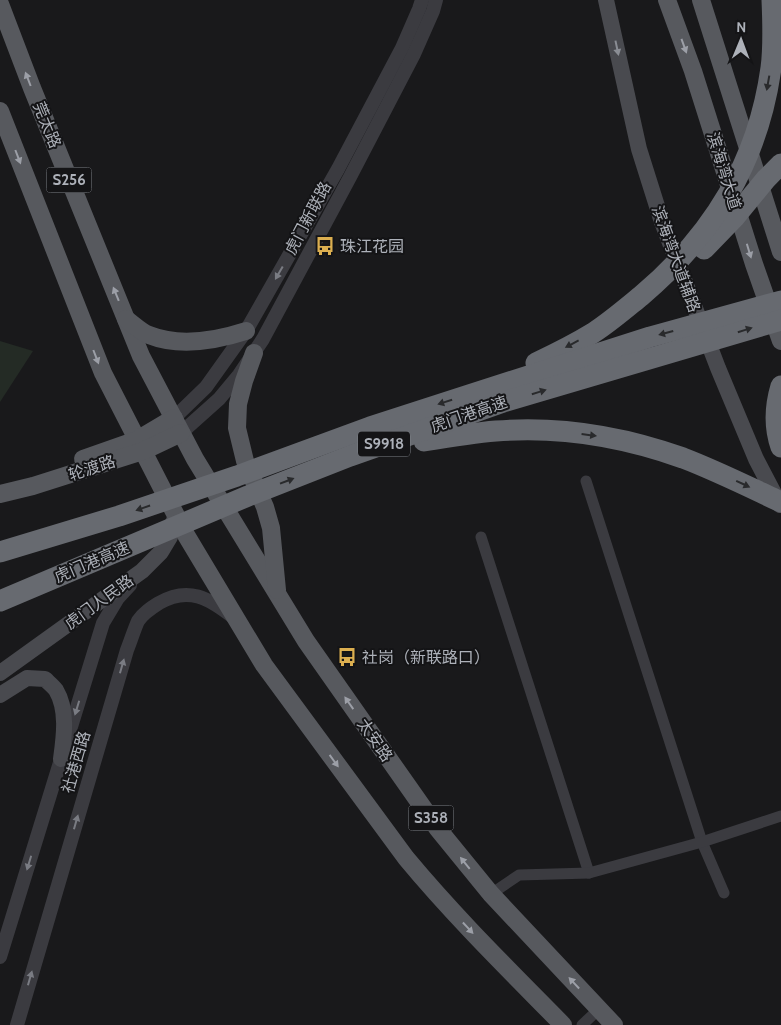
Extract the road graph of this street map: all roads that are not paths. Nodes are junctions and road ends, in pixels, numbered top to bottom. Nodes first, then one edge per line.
1 (422, 0) edge
2 (436, 0) edge
3 (606, 0) edge
4 (667, 0) edge
5 (701, 0) edge
6 (772, 0) edge
7 (0, 4) edge
8 (0, 111) edge
9 (781, 164) edge
10 (781, 252) edge
11 (772, 297) edge
12 (126, 319) junction
13 (781, 320) edge
14 (246, 331) junction
15 (592, 333) junction
16 (781, 341) edge
17 (254, 353) junction
18 (781, 386) edge
19 (469, 394) junction
20 (177, 426) junction
21 (140, 445) junction
22 (781, 447) edge
23 (350, 456) junction
24 (586, 481) dead end
25 (0, 487) edge
26 (0, 494) edge
27 (781, 502) edge
28 (781, 507) edge
29 (174, 512) junction
30 (481, 537) dead end
31 (0, 552) edge
32 (142, 571) junction
33 (280, 598) junction
34 (0, 602) edge
35 (238, 621) junction
36 (0, 673) edge
37 (0, 695) edge
38 (61, 759) junction
39 (781, 816) edge
40 (702, 842) junction
41 (589, 873) junction
42 (724, 893) dead end
43 (491, 894) junction
44 (0, 957) edge
45 (605, 1019) edge
46 (16, 1025) edge
47 (563, 1025) edge
48 (582, 1025) edge

1 -> 14 street, 虎门新联路
2 - 17 street, 虎门新联路
3 -> 28 main road, 滨海湾大道辅路
4 -> 11 main road, 滨海湾大道
5 - 10 main road, 滨海湾大道
6 -> 15 highway, bridge
12 -> 7 main road, 莞太路 / S256
8 -> 21 main road, S256
9 - 15 highway, bridge
11 - 16 main road, 滨海湾大道, bridge
11 -> 19 highway, 虎门港高速 / S9918, bridge
12 - 14 main road
12 - 20 main road, 莞太路 / S256
23 -> 13 highway, 虎门港高速 / S9918, bridge
14 - 20 street, 虎门新联路
15 -> 19 highway, bridge
17 - 20 street, 虎门新联路
17 - 33 main road
18 - 22 highway
19 -> 31 highway, 虎门港高速 / S9918, bridge
20 - 21 main road, 轮渡路
20 - 33 main road, 太安路 / S358
21 - 25 main road, 轮渡路
21 - 26 main road, 轮渡路
21 - 29 main road, S358
23 -> 27 highway, bridge
34 -> 23 highway, 虎门港高速 / S9918, bridge
24 - 40 street
29 - 32 main road, 虎门人民路
29 - 35 main road, S358
30 - 41 street
32 - 36 main road, 虎门人民路
32 -> 38 street, 社港西路
43 -> 33 main road, 太安路 / S358
46 -> 35 street, 社港西路
35 -> 47 main road, S358
37 - 38 main road
38 -> 44 street, 社港西路
39 - 40 street
40 - 41 street
40 - 42 street
41 - 43 street
45 -> 43 main road, 太安路 / S358
45 - 48 street

